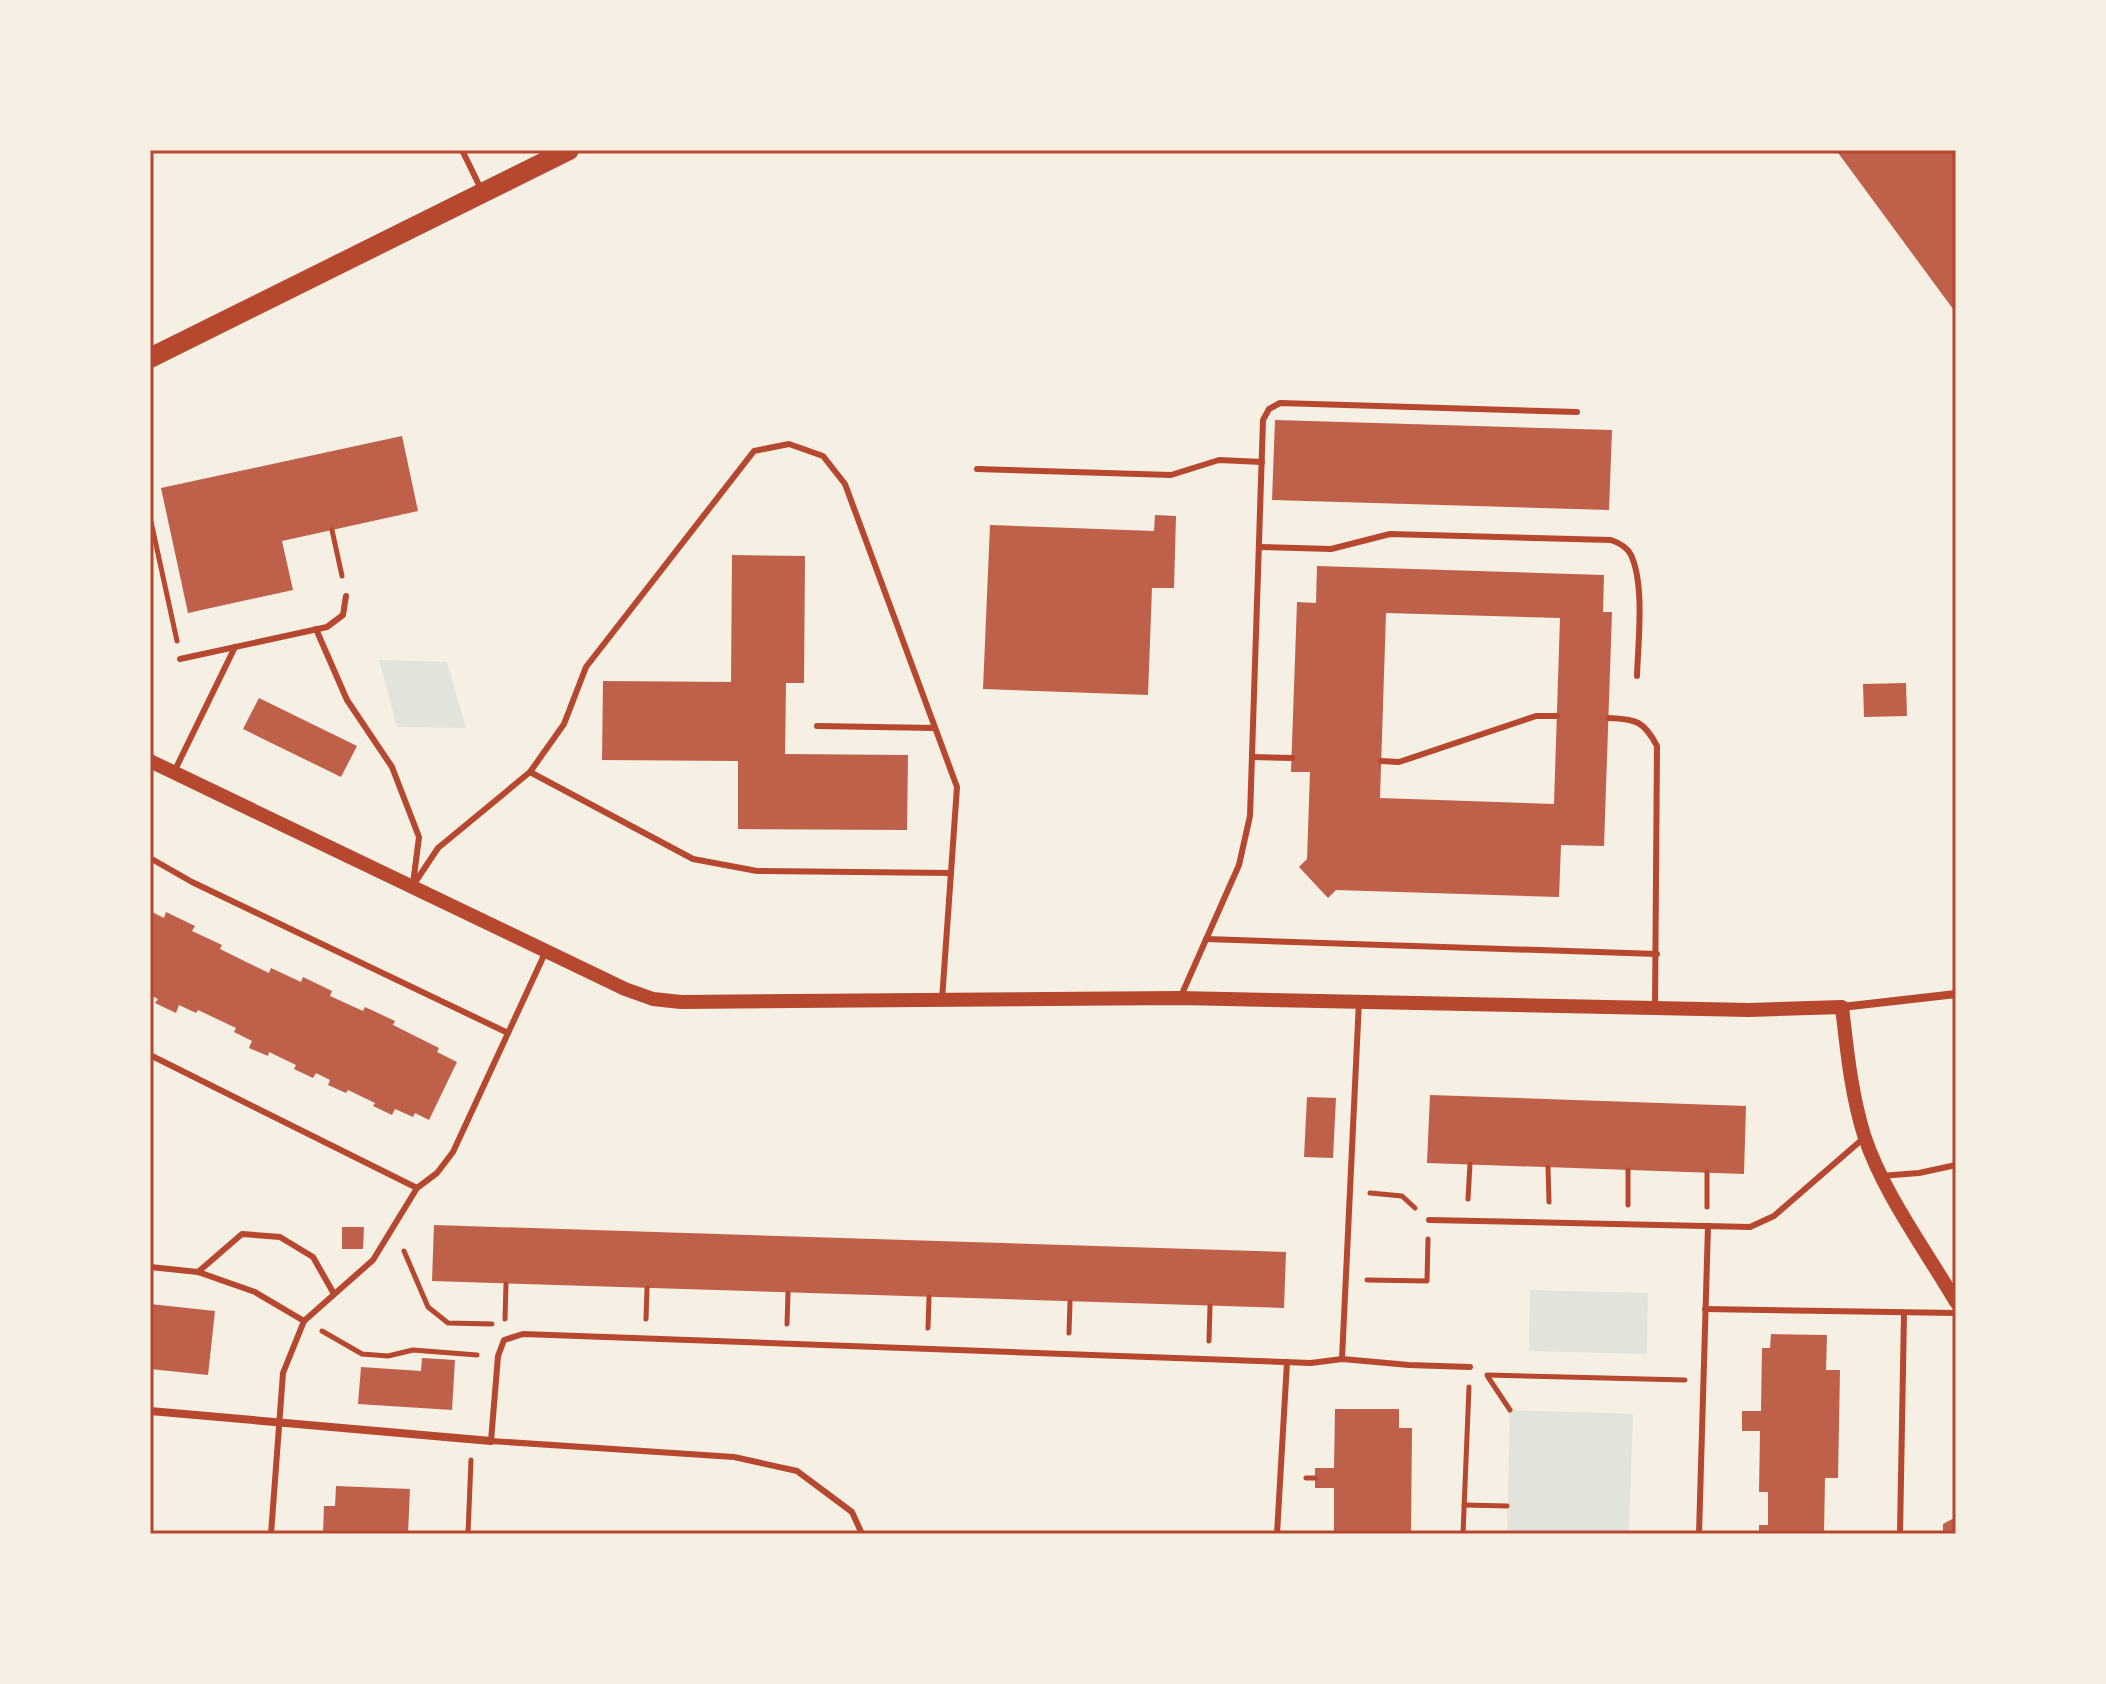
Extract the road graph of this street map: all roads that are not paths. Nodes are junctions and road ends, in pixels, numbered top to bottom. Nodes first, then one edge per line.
1 (462, 150) edge
2 (569, 150) edge
3 (483, 194) junction
4 (150, 358) edge
5 (1577, 412) dead end
6 (1262, 462) junction
7 (977, 469) dead end
8 (1259, 547) junction
9 (346, 596) road end
10 (316, 629) junction
11 (235, 647) junction
12 (180, 659) road end
13 (1637, 676) dead end
14 (1557, 716) dead end
15 (1609, 718) dead end
16 (817, 726) dead end
17 (935, 728) junction
18 (1252, 757) junction
19 (1292, 758) dead end
20 (150, 761) edge
21 (1381, 761) dead end
22 (174, 772) junction
23 (530, 772) junction
24 (150, 858) edge
25 (951, 873) junction
26 (412, 887) junction
27 (1206, 939) junction
28 (546, 951) junction
29 (1657, 954) junction
30 (1956, 994) edge
31 (1180, 998) junction
32 (942, 1001) junction
33 (1359, 1001) junction
34 (1842, 1007) junction
35 (1655, 1008) junction
36 (508, 1033) junction
37 (150, 1055) edge
38 (1865, 1137) junction
39 (1956, 1165) edge
40 (1881, 1176) junction
41 (417, 1188) junction
42 (1429, 1220) road end
43 (1708, 1226) junction
44 (150, 1267) edge
45 (198, 1272) junction
46 (334, 1294) junction
47 (1956, 1302) edge
48 (1705, 1309) junction
49 (1904, 1313) junction
50 (1956, 1313) edge
51 (304, 1321) junction
52 (1342, 1359) junction
53 (1287, 1362) junction
54 (1470, 1370) road end
55 (150, 1411) edge
56 (279, 1422) junction
57 (491, 1441) junction
58 (271, 1534) edge
59 (862, 1534) edge
60 (1277, 1534) edge
61 (1699, 1534) edge
62 (1900, 1534) edge

1 - 3 lane
2 - 3 main road
3 - 4 main road
5 - 6 lane
6 - 7 lane
6 - 8 lane
8 - 13 lane
8 - 18 lane
9 - 10 lane
10 - 11 lane
10 - 26 lane
11 - 12 lane
11 - 22 lane
14 - 21 lane
15 - 29 lane
16 - 17 lane
17 - 23 lane
17 - 25 lane
18 - 19 lane
18 - 27 lane
20 - 22 street
22 - 26 street
23 - 25 lane
23 - 26 lane
24 - 36 lane
25 - 32 lane
26 - 28 street
27 - 29 lane
27 - 31 lane
28 - 32 street
28 - 36 lane
29 - 35 lane
30 - 34 street
31 - 32 street
31 - 33 street
33 - 35 street
33 - 52 lane
34 - 35 street
34 - 38 street
36 - 41 lane
37 - 41 lane
38 - 40 street
38 - 43 lane
39 - 40 lane
40 - 47 street
41 - 46 lane
42 - 43 lane
43 - 48 lane
44 - 45 lane
45 - 46 lane
45 - 51 lane
46 - 51 lane
48 - 49 lane
48 - 61 lane
49 - 50 lane
49 - 62 lane
51 - 56 lane
52 - 53 lane
52 - 54 lane
53 - 57 lane
53 - 60 lane
55 - 56 street
56 - 57 street
56 - 58 lane
57 - 59 lane

